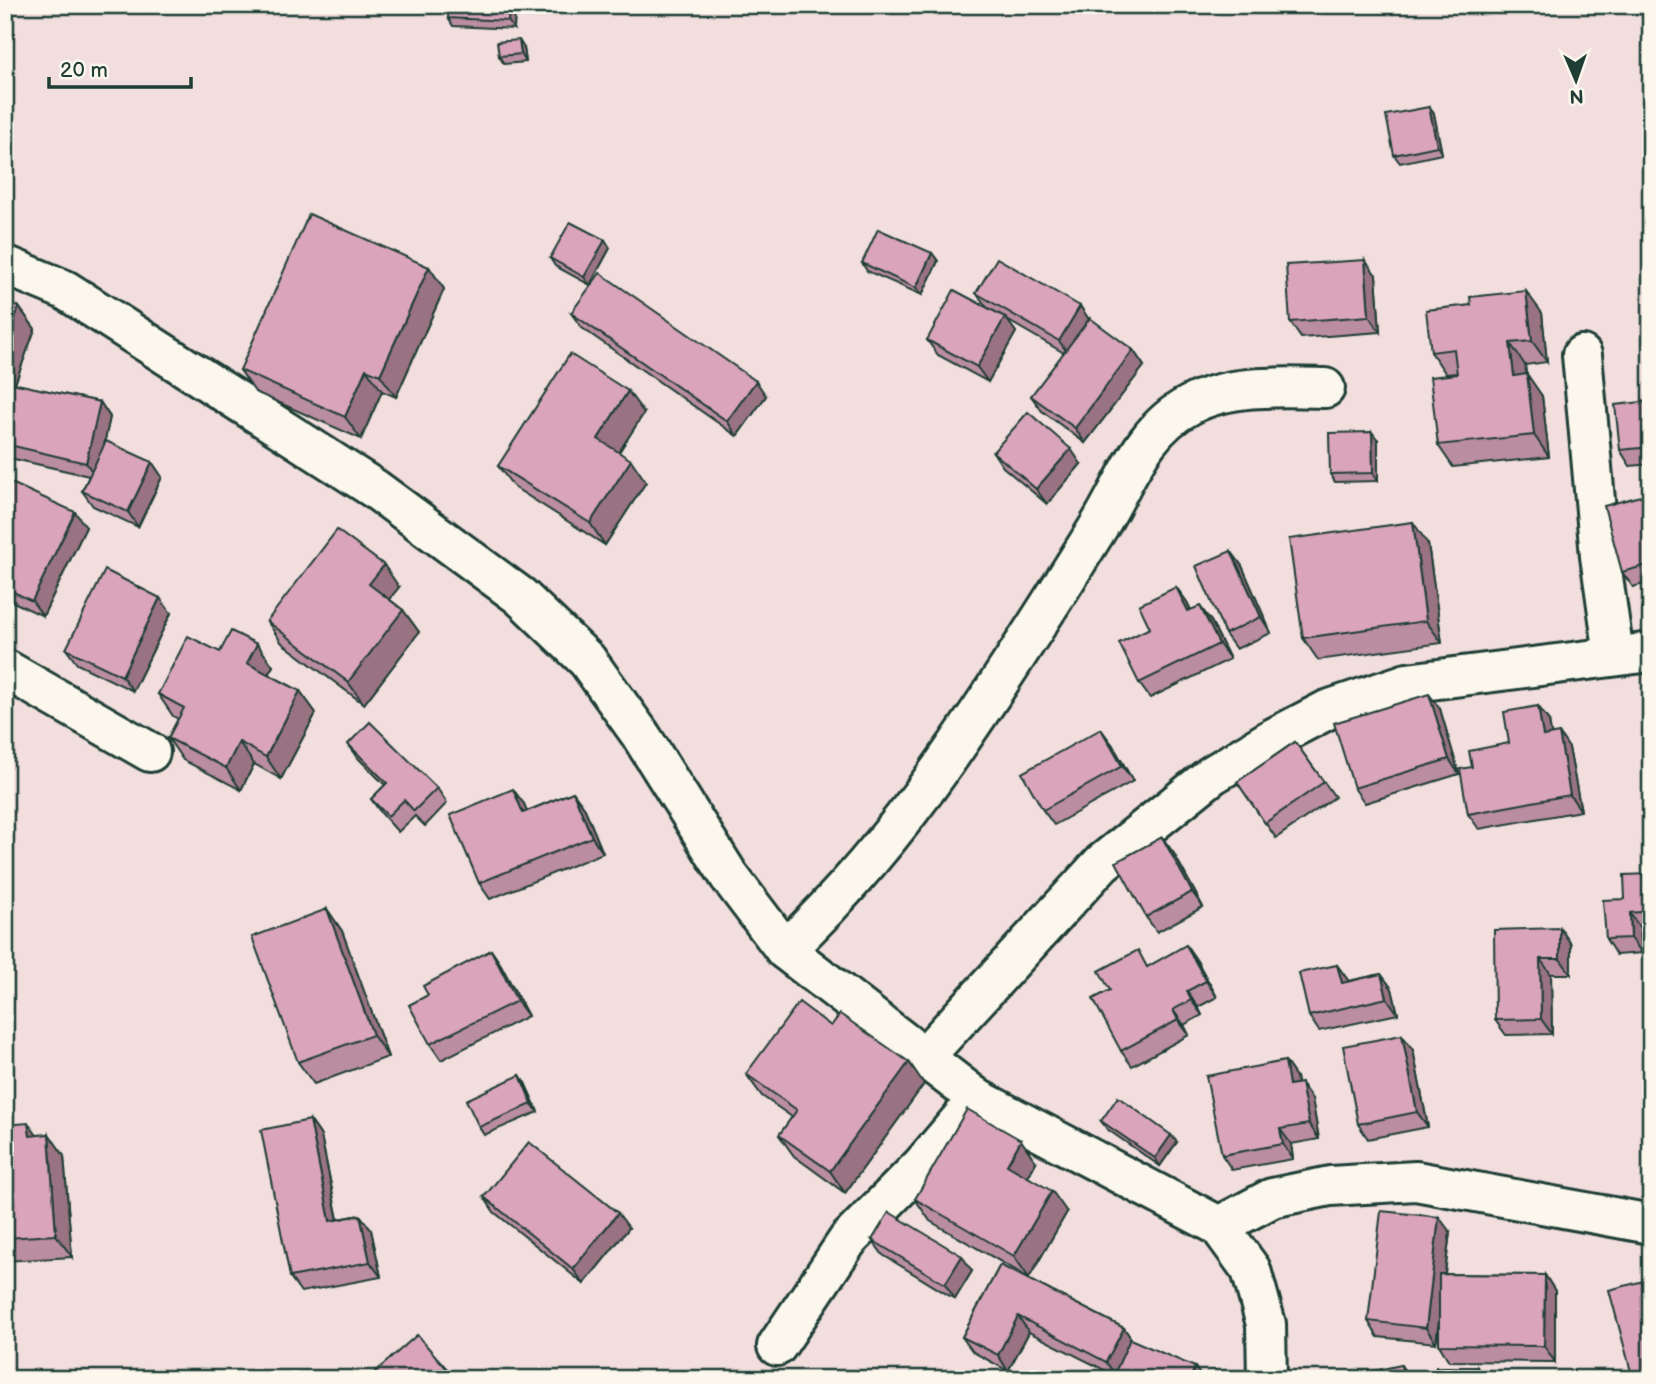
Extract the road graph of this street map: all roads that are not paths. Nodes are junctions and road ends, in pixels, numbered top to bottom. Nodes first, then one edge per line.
1 (5, 265) edge
2 (1582, 355) dead end
3 (1325, 388) dead end
4 (1651, 652) edge
5 (1614, 655) junction
6 (5, 669) edge
7 (150, 752) dead end
8 (785, 950) junction
9 (925, 1056) junction
10 (978, 1098) junction
11 (1651, 1224) edge
12 (1219, 1226) junction
13 (777, 1346) dead end
14 (1267, 1379) edge

1 - 8 street
2 - 5 street
3 - 8 street
4 - 5 street
5 - 9 street
6 - 7 street
8 - 9 street
9 - 10 street
10 - 12 street
10 - 13 street
11 - 12 street
12 - 14 street

